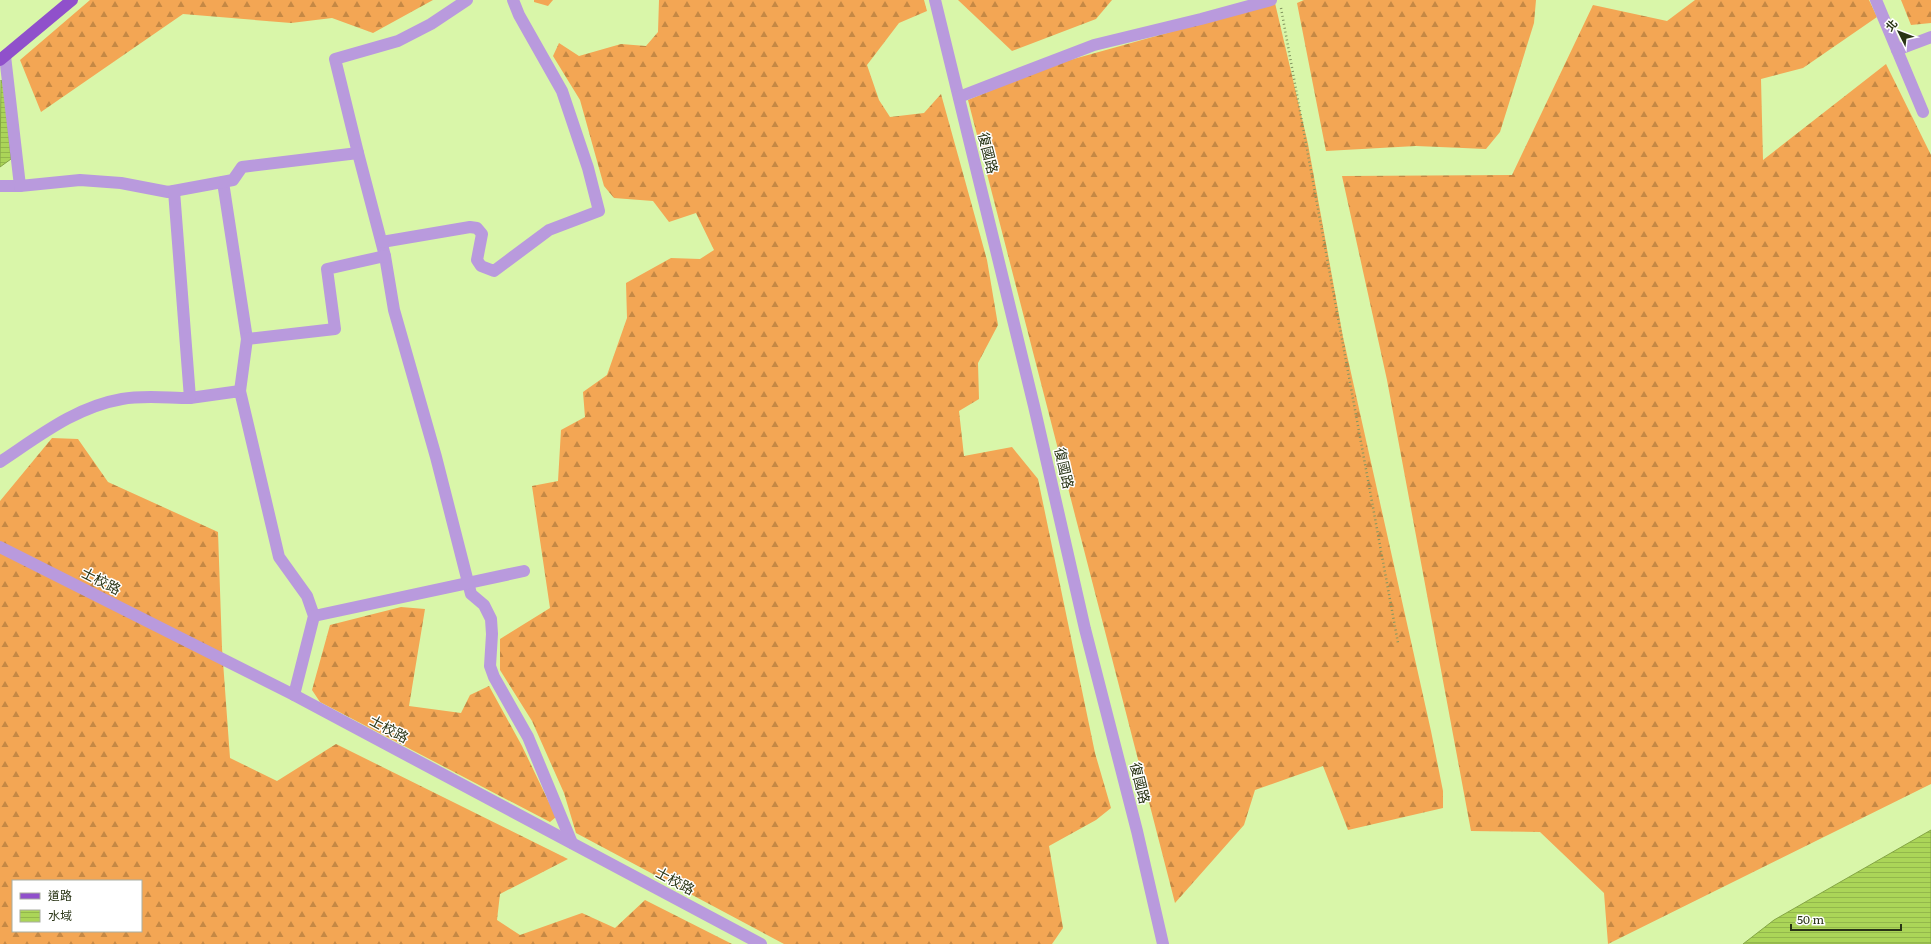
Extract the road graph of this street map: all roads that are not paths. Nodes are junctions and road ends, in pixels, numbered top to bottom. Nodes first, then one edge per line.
1 (72, 0) edge
2 (467, 0) edge
3 (513, 0) edge
4 (934, 0) edge
5 (1270, 0) edge
6 (1876, 0) edge
7 (1931, 37) edge
8 (1897, 50) junction
9 (2, 58) edge
10 (959, 97) junction
11 (1923, 112) dead end
12 (358, 153) junction
13 (223, 182) junction
14 (0, 186) edge
15 (20, 186) junction
16 (174, 191) junction
17 (382, 242) junction
18 (385, 256) junction
19 (247, 339) junction
20 (240, 391) junction
21 (190, 398) junction
22 (0, 462) edge
23 (0, 547) edge
24 (524, 571) dead end
25 (469, 582) junction
26 (314, 616) junction
27 (294, 695) junction
28 (572, 843) junction
29 (762, 944) edge
30 (1163, 944) edge

1 - 9 main road
2 - 12 street
3 - 17 street
4 - 10 street, 復國路
5 - 10 street
6 - 8 street
7 - 8 street
8 - 11 street
9 - 15 street
10 - 30 street, 復國路
12 - 13 street
12 - 17 street
13 - 16 street
13 - 19 street
14 - 15 street
15 - 16 street
16 - 21 street
17 - 18 street
18 - 19 street
18 - 25 street
19 - 20 street
20 - 21 street
20 - 26 street
21 - 22 street
23 - 27 street, 士校路
24 - 25 street
25 - 26 street
25 - 28 street
26 - 27 street
27 - 28 street, 士校路
28 - 29 street, 士校路

